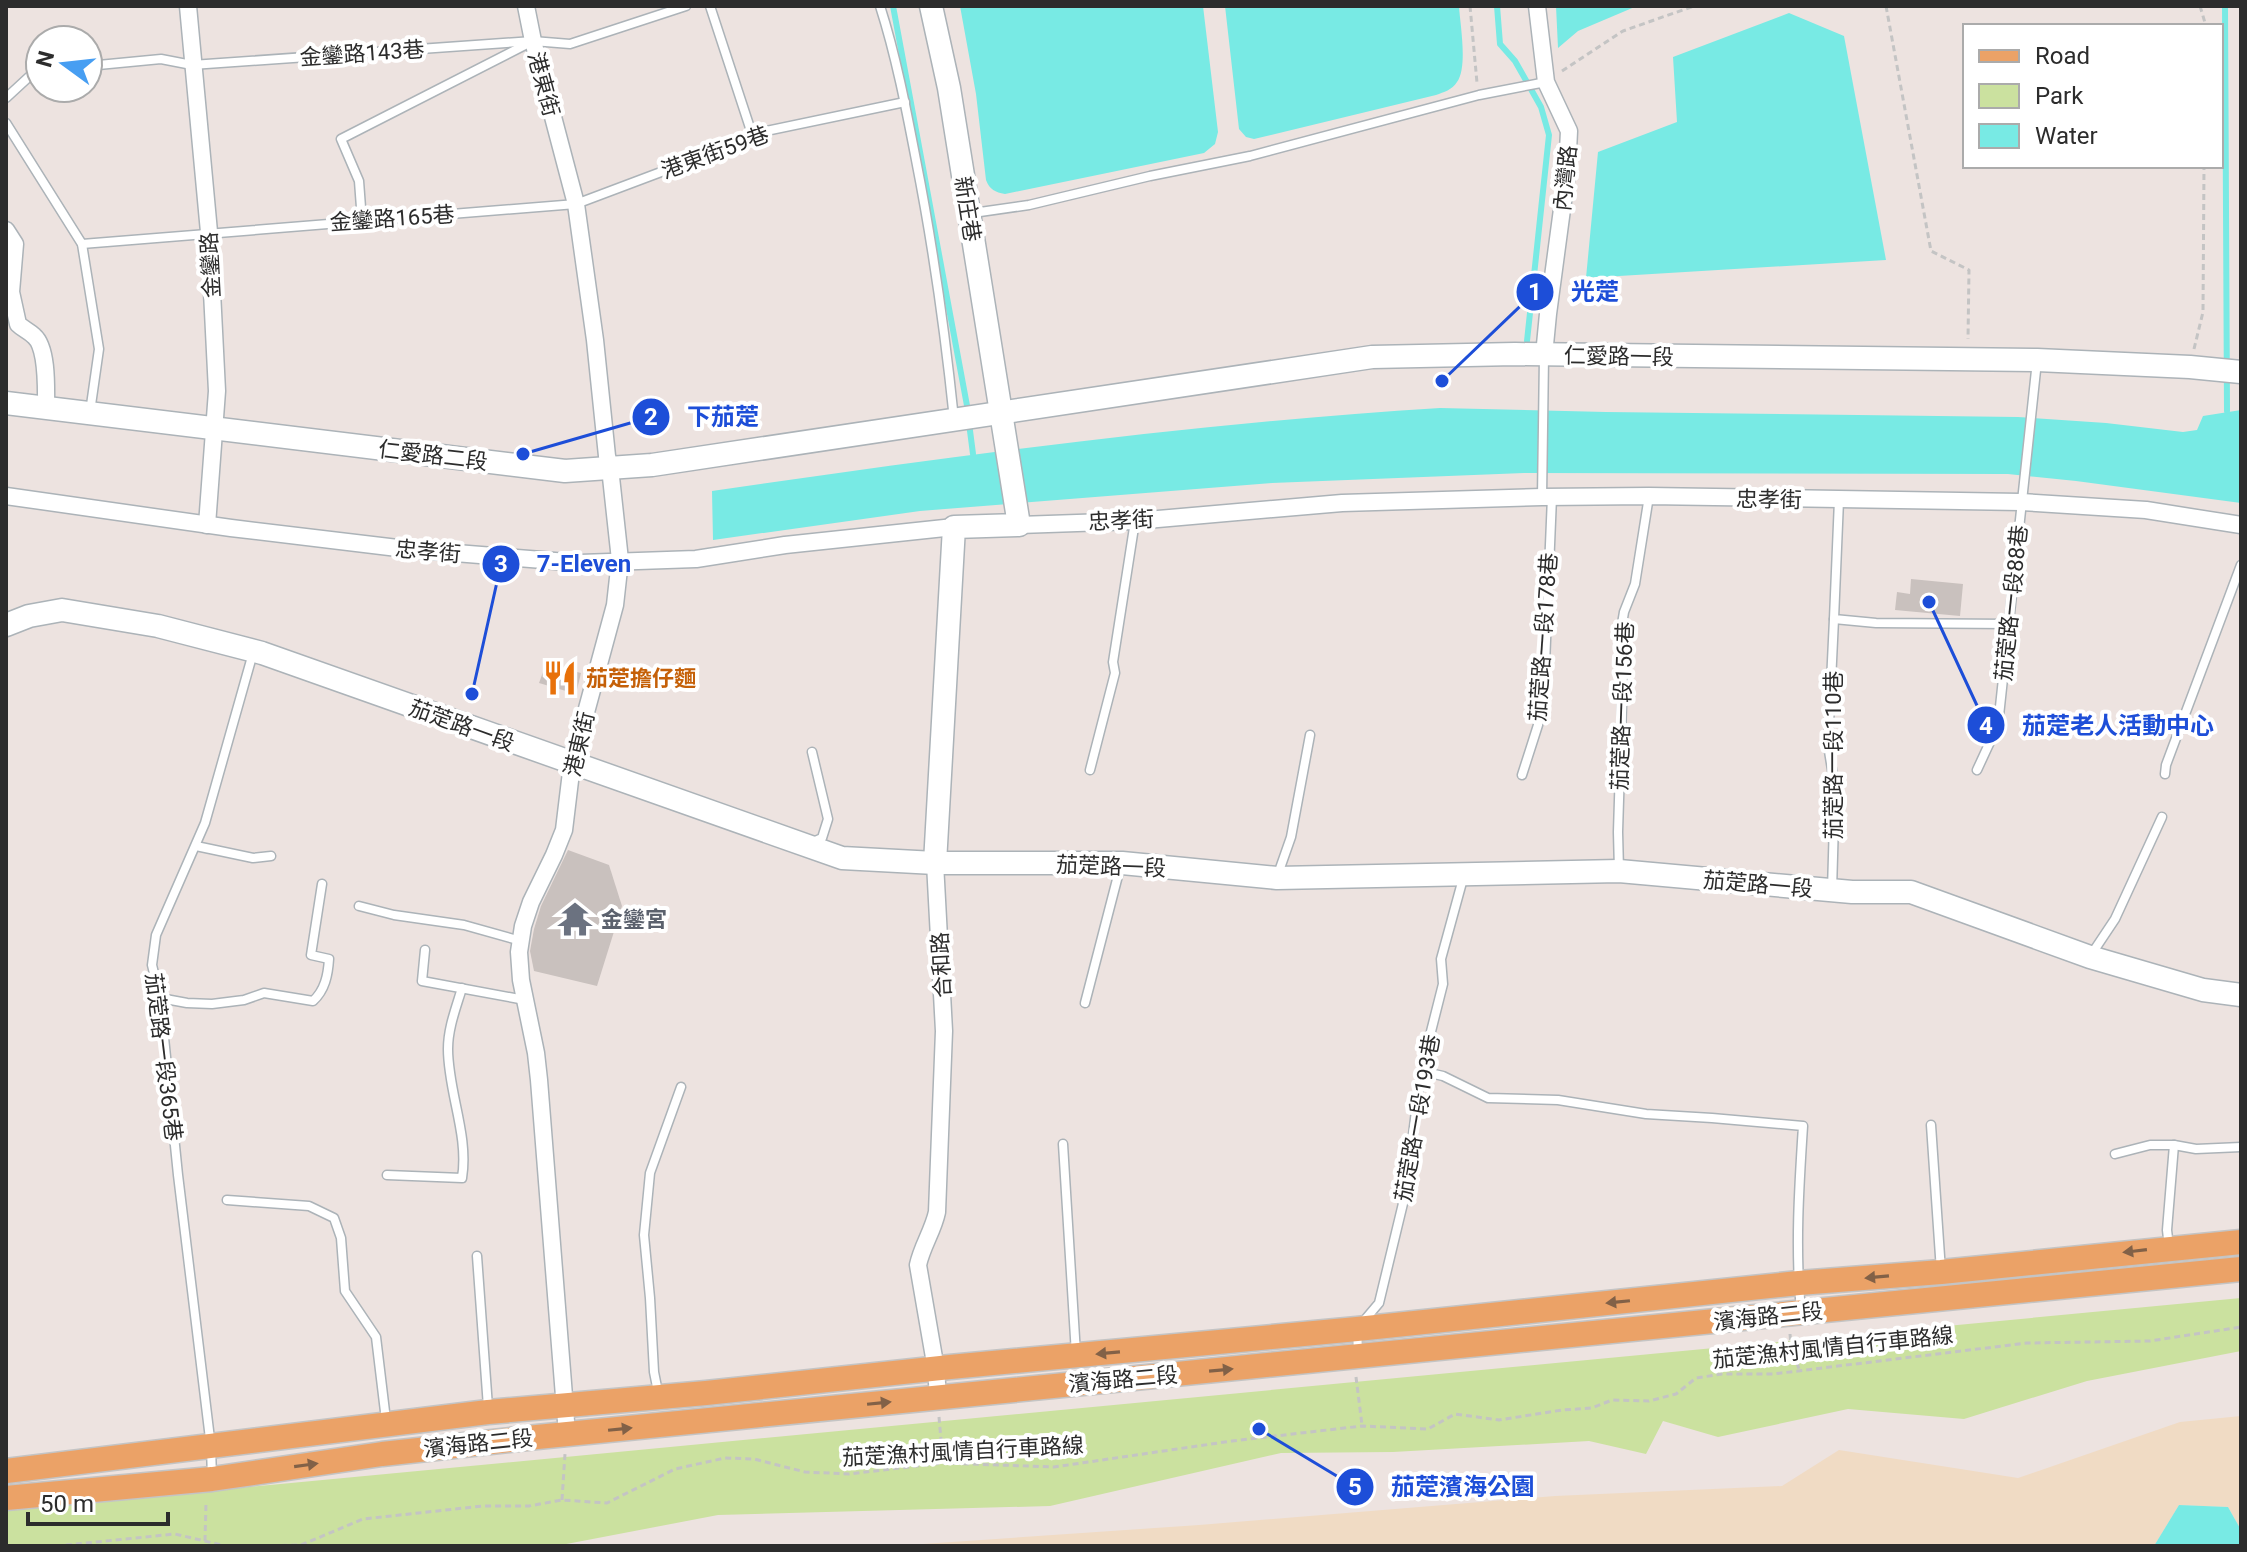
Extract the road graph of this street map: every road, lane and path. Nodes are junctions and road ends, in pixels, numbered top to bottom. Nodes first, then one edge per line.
1 (188, 6) edge
2 (526, 6) edge
3 (686, 6) edge
4 (710, 6) edge
5 (880, 6) edge
6 (931, 6) edge
7 (1470, 6) edge
8 (1537, 6) edge
9 (1694, 6) edge
10 (1886, 6) edge
11 (533, 41) junction
12 (104, 64) edge
13 (192, 65) junction
14 (24, 81) edge
15 (1546, 82) junction
16 (1479, 95) junction
17 (6, 98) edge
18 (905, 102) junction
19 (6, 123) edge
20 (752, 134) junction
21 (2204, 168) edge
22 (576, 204) junction
23 (968, 214) junction
24 (362, 221) junction
25 (6, 230) edge
26 (209, 232) junction
27 (82, 244) junction
28 (1544, 355) junction
29 (1967, 359) junction
30 (2037, 360) junction
31 (2198, 367) junction
32 (2241, 372) edge
33 (6, 403) edge
34 (46, 408) junction
35 (90, 413) junction
36 (975, 417) junction
37 (215, 429) junction
38 (610, 468) junction
39 (1545, 491) junction
40 (6, 496) edge
41 (1649, 496) junction
42 (1839, 500) junction
43 (2021, 502) junction
44 (1018, 516) junction
45 (1135, 521) junction
46 (207, 525) junction
47 (2241, 525) edge
48 (954, 527) junction
49 (620, 560) junction
50 (2241, 565) edge
51 (1834, 619) junction
52 (2010, 624) junction
53 (6, 625) edge
54 (254, 651) junction
55 (1310, 735) dead end
56 (812, 752) dead end
57 (572, 764) junction
58 (1090, 770) dead end
59 (1977, 770) dead end
60 (2165, 774) dead end
61 (1522, 775) dead end
62 (2162, 817) dead end
63 (806, 845) junction
64 (196, 846) junction
65 (271, 856) dead end
66 (935, 863) junction
67 (1122, 863) junction
68 (1619, 871) junction
69 (1465, 874) junction
70 (1277, 878) junction
71 (322, 884) dead end
72 (1832, 890) junction
73 (359, 906) dead end
74 (521, 941) junction
75 (425, 950) dead end
76 (2090, 957) junction
77 (462, 988) junction
78 (2241, 995) edge
79 (160, 998) junction
80 (527, 1000) junction
81 (1085, 1003) dead end
82 (1421, 1071) junction
83 (681, 1087) dead end
84 (1931, 1125) dead end
85 (1063, 1144) dead end
86 (2174, 1145) junction
87 (2241, 1147) edge
88 (2115, 1154) dead end
89 (387, 1175) dead end
90 (227, 1200) dead end
91 (2241, 1242) edge
92 (2169, 1247) junction
93 (477, 1256) dead end
94 (2099, 1256) junction
95 (2241, 1269) edge
96 (1941, 1272) junction
97 (1799, 1283) junction
98 (2100, 1283) junction
99 (1795, 1313) junction
100 (2241, 1327) edge
101 (1357, 1329) junction
102 (1076, 1356) junction
103 (1356, 1357) junction
104 (936, 1369) junction
105 (1800, 1370) junction
106 (659, 1397) junction
107 (938, 1397) junction
108 (565, 1405) junction
109 (488, 1412) junction
110 (387, 1425) junction
111 (1362, 1426) junction
112 (567, 1434) junction
113 (211, 1447) junction
114 (943, 1463) junction
115 (6, 1471) edge
116 (212, 1479) junction
117 (6, 1498) edge
118 (562, 1500) junction
119 (205, 1541) junction
120 (56, 1546) edge
121 (226, 1546) edge
122 (261, 1546) edge

1 - 13 street, 金鑾路
2 - 11 street, 港東街
3 - 11 lane, 金鑾路143巷
4 - 20 lane
5 - 18 lane
6 - 23 street, 新庄巷
7 - 16 path
8 - 15 street, 內灣路
9 - 15 path
10 - 29 path
11 - 13 lane, 金鑾路143巷
11 - 22 street, 港東街
11 - 24 lane
12 - 13 lane, 金鑾路143巷
13 - 26 street, 金鑾路
14 - 17 lane
15 - 16 lane
15 - 28 street, 內灣路
16 - 23 lane
18 - 20 lane, 港東街59巷
18 - 36 lane
19 - 27 lane
20 - 22 lane, 港東街59巷
21 - 31 path
22 - 24 lane, 金鑾路165巷
22 - 38 street, 港東街
23 - 36 street, 新庄巷
24 - 26 lane, 金鑾路165巷
25 - 34 street
26 - 27 lane, 金鑾路165巷
26 - 37 street, 金鑾路
27 - 35 lane
28 - 29 street, 仁愛路一段
28 - 36 street, 仁愛路一段
28 - 39 lane, 茄萣路一段178巷
29 - 30 street, 仁愛路一段
30 - 31 street, 仁愛路一段
30 - 43 lane, 茄萣路一段88巷
31 - 32 street, 仁愛路一段
33 - 34 street, 仁愛路二段
34 - 35 street, 仁愛路二段
35 - 37 street, 仁愛路二段
36 - 38 street, 仁愛路二段
36 - 44 street, 新庄巷
37 - 38 street, 仁愛路二段
37 - 46 street, 金鑾路
38 - 49 street, 港東街
39 - 41 street, 忠孝街
39 - 45 street, 忠孝街
39 - 61 lane, 茄萣路一段178巷
40 - 46 street, 忠孝街
41 - 42 street, 忠孝街
41 - 68 lane, 茄萣路一段156巷
42 - 43 street, 忠孝街
42 - 51 lane, 茄萣路一段110巷
43 - 47 street, 忠孝街
43 - 52 lane, 茄萣路一段88巷
44 - 45 street, 忠孝街
44 - 48 street, 忠孝街
45 - 58 lane
46 - 49 street, 忠孝街
48 - 49 street, 忠孝街
48 - 66 street, 合和路
49 - 57 street, 港東街
50 - 60 lane
51 - 52 lane
51 - 72 lane, 茄萣路一段110巷
52 - 59 lane, 茄萣路一段88巷
53 - 54 street, 茄萣路一段
54 - 57 street, 茄萣路一段
54 - 64 lane, 茄萣路一段365巷
55 - 70 lane
56 - 63 lane
57 - 63 street, 茄萣路一段
57 - 74 street, 港東街
62 - 76 lane
63 - 66 street, 茄萣路一段
64 - 65 lane
64 - 79 lane, 茄萣路一段365巷
66 - 67 street, 茄萣路一段
66 - 104 street, 合和路
67 - 70 street, 茄萣路一段
67 - 81 lane
68 - 69 street, 茄萣路一段
68 - 72 street, 茄萣路一段
69 - 70 street, 茄萣路一段
69 - 82 lane, 茄萣路一段193巷
71 - 79 lane
72 - 76 street, 茄萣路一段
73 - 74 lane
74 - 80 street, 港東街
75 - 77 lane
76 - 78 street, 茄萣路一段
77 - 80 lane
77 - 89 lane
79 - 113 lane, 茄萣路一段365巷
80 - 108 street, 港東街
82 - 97 lane
82 - 101 lane, 茄萣路一段193巷
83 - 106 lane
84 - 96 lane
85 - 102 lane
86 - 87 lane
86 - 88 lane
86 - 92 lane
90 - 110 lane
91 - 92 main road, 濱海路二段
92 -> 94 main road, 濱海路二段
93 - 109 lane
94 - 96 main road, 濱海路二段
94 - 98 main road
95 - 98 main road, 濱海路二段
96 -> 97 main road, 濱海路二段
97 - 99 lane
97 -> 101 main road, 濱海路二段
98 - 99 main road, 濱海路二段
99 - 103 main road, 濱海路二段
99 - 105 path
100 - 105 path, 茄萣漁村風情自行車路線
101 -> 102 main road, 濱海路二段
101 - 103 lane
102 - 104 main road, 濱海路二段
107 -> 103 main road, 濱海路二段
103 - 111 path
104 - 106 main road, 濱海路二段
104 - 107 street, 合和路
105 - 111 path, 茄萣漁村風情自行車路線
106 - 108 main road, 濱海路二段
112 -> 107 main road, 濱海路二段
107 - 114 path
108 - 109 main road, 濱海路二段
108 - 112 street, 港東街
109 - 110 main road, 濱海路二段
110 - 113 main road, 濱海路二段
111 - 114 path, 茄萣漁村風情自行車路線
116 -> 112 main road, 濱海路二段
112 - 118 path
113 - 115 main road, 濱海路二段
113 - 116 lane, 茄萣路一段365巷
114 - 118 path, 茄萣漁村風情自行車路線
116 - 117 main road, 濱海路二段
116 - 119 path
118 - 122 path, 茄萣漁村風情自行車路線
119 - 120 path
119 - 121 path

